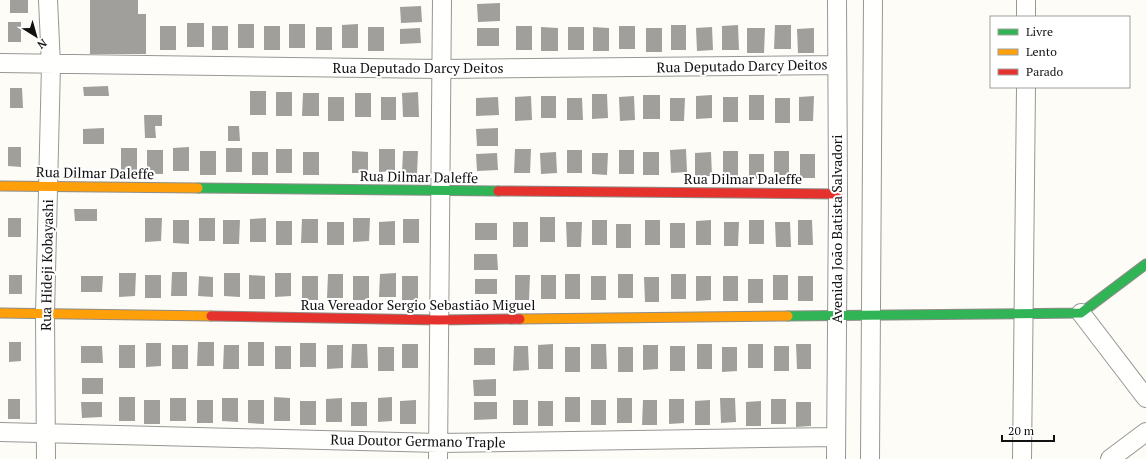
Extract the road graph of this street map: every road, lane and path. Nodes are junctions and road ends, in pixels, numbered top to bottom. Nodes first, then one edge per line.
1 (48, 0) edge
2 (442, 0) edge
3 (837, 0) edge
4 (873, 0) edge
5 (1026, 0) edge
6 (1026, 16) edge
7 (0, 63) edge
8 (51, 65) junction
9 (837, 65) junction
10 (441, 69) junction
11 (1026, 88) edge
12 (0, 186) edge
13 (49, 186) junction
14 (440, 191) junction
15 (838, 194) junction
16 (1146, 264) edge
17 (0, 313) edge
18 (1023, 313) junction
19 (1081, 313) junction
20 (46, 314) junction
21 (836, 316) junction
22 (871, 316) junction
23 (439, 320) junction
24 (1146, 398) edge
25 (0, 432) edge
26 (1146, 432) edge
27 (46, 433) junction
28 (836, 437) junction
29 (438, 451) edge
30 (46, 459) edge
31 (836, 459) edge
32 (870, 459) edge
33 (1022, 459) edge
34 (1110, 459) edge

1 - 8 street, Rua Hideji Kobayashi
2 - 10 street
3 - 9 street, Avenida João Batista Salvadori
4 - 22 street
5 - 6 street
7 - 8 street, Rua Deputado Darcy Deitos
8 - 10 street, Rua Deputado Darcy Deitos
8 - 13 street, Rua Hideji Kobayashi
9 - 10 street, Rua Deputado Darcy Deitos
9 - 15 street, Avenida João Batista Salvadori
10 - 14 street
11 - 18 street
12 - 13 street, Rua Dilmar Daleffe
13 - 14 street, Rua Dilmar Daleffe
13 - 20 street, Rua Hideji Kobayashi
14 - 15 street, Rua Dilmar Daleffe
14 - 23 street
15 - 21 street, Avenida João Batista Salvadori
16 - 19 street
17 - 20 street, Rua Vereador Sergio Sebastião Miguel
18 - 19 street, Rua Vereador Sergio Sebastião Miguel
18 - 22 street, Rua Vereador Sergio Sebastião Miguel
18 - 33 street
19 - 24 street
20 - 23 street, Rua Vereador Sergio Sebastião Miguel
20 - 27 street, Rua Hideji Kobayashi
21 - 22 street, Rua Vereador Sergio Sebastião Miguel
21 - 23 street, Rua Vereador Sergio Sebastião Miguel
21 - 28 street, Avenida João Batista Salvadori
22 - 32 street
23 - 29 street
25 - 27 street, Rua Doutor Germano Traple
26 - 34 street
27 - 29 street, Rua Doutor Germano Traple
27 - 30 street, Rua Hideji Kobayashi
28 - 29 street, Rua Doutor Germano Traple
28 - 31 street, Avenida João Batista Salvadori

